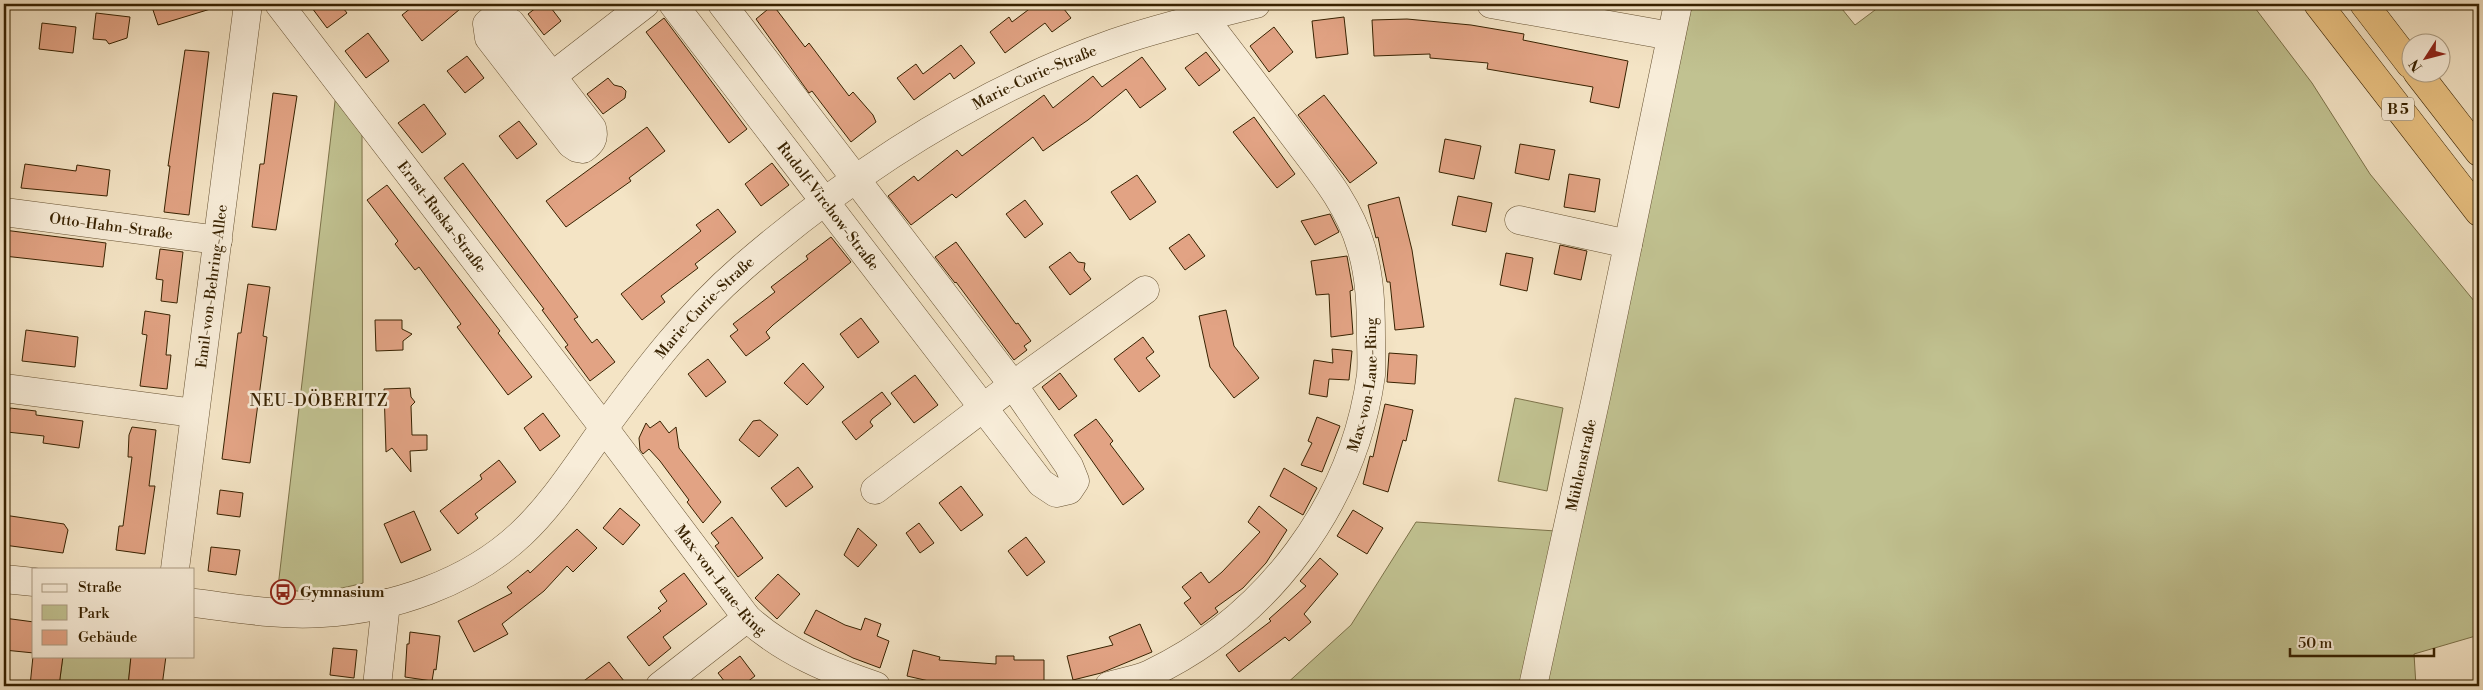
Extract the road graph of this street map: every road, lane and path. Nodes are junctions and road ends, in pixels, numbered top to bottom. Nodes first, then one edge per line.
1 (248, 4) edge
2 (279, 4) edge
3 (646, 4) edge
4 (673, 4) edge
5 (722, 4) edge
6 (1256, 4) edge
7 (1491, 4) edge
8 (1678, 4) edge
9 (2318, 4) edge
10 (2364, 4) edge
11 (1198, 11) edge
12 (1671, 36) junction
13 (2400, 51) edge
14 (552, 75) junction
15 (2425, 82) edge
16 (531, 92) junction
17 (2479, 152) edge
18 (855, 178) junction
19 (824, 202) junction
20 (4, 212) edge
21 (2479, 212) edge
22 (1520, 220) dead end
23 (218, 240) junction
24 (1628, 244) junction
25 (1145, 290) dead end
26 (1013, 385) junction
27 (4, 388) edge
28 (983, 408) junction
29 (194, 413) junction
30 (604, 428) junction
31 (875, 490) dead end
32 (175, 568) edge
33 (4, 579) edge
34 (32, 582) edge
35 (195, 603) edge
36 (386, 603) junction
37 (747, 618) junction
38 (377, 686) edge
39 (660, 686) edge
40 (876, 686) edge
41 (1109, 686) edge
42 (1533, 686) edge

1 - 23 street, Emil-von-Behring-Allee
2 - 30 street, Ernst-Ruska-Straße
3 - 14 street
4 - 19 street, Rudolf-Virchow-Straße
5 - 18 street, Rudolf-Virchow-Straße
6 - 11 street, Marie-Curie-Straße
7 - 12 street
8 - 12 street, Mühlenstraße
9 - 21 highway, B 5
10 - 13 highway
11 - 18 street, Marie-Curie-Straße
11 - 41 street, Max-von-Laue-Ring
12 - 24 street, Mühlenstraße
14 - 16 street
14 - 16 street
14 - 16 street
15 - 17 highway, B 5
18 - 19 street, Marie-Curie-Straße
18 - 26 street, Rudolf-Virchow-Straße
19 - 28 street, Rudolf-Virchow-Straße
19 - 30 street, Marie-Curie-Straße
20 - 23 street, Otto-Hahn-Straße
22 - 24 street
23 - 29 street, Emil-von-Behring-Allee
24 - 42 street, Mühlenstraße
25 - 26 street
26 - 28 street
26 - 28 street, Rudolf-Virchow-Straße
27 - 29 street
28 - 31 street
29 - 32 street, Emil-von-Behring-Allee
30 - 36 street, Marie-Curie-Straße
30 - 37 street, Max-von-Laue-Ring
33 - 34 street
35 - 36 street, Marie-Curie-Straße
36 - 38 street
37 - 39 street
37 - 40 street, Max-von-Laue-Ring

